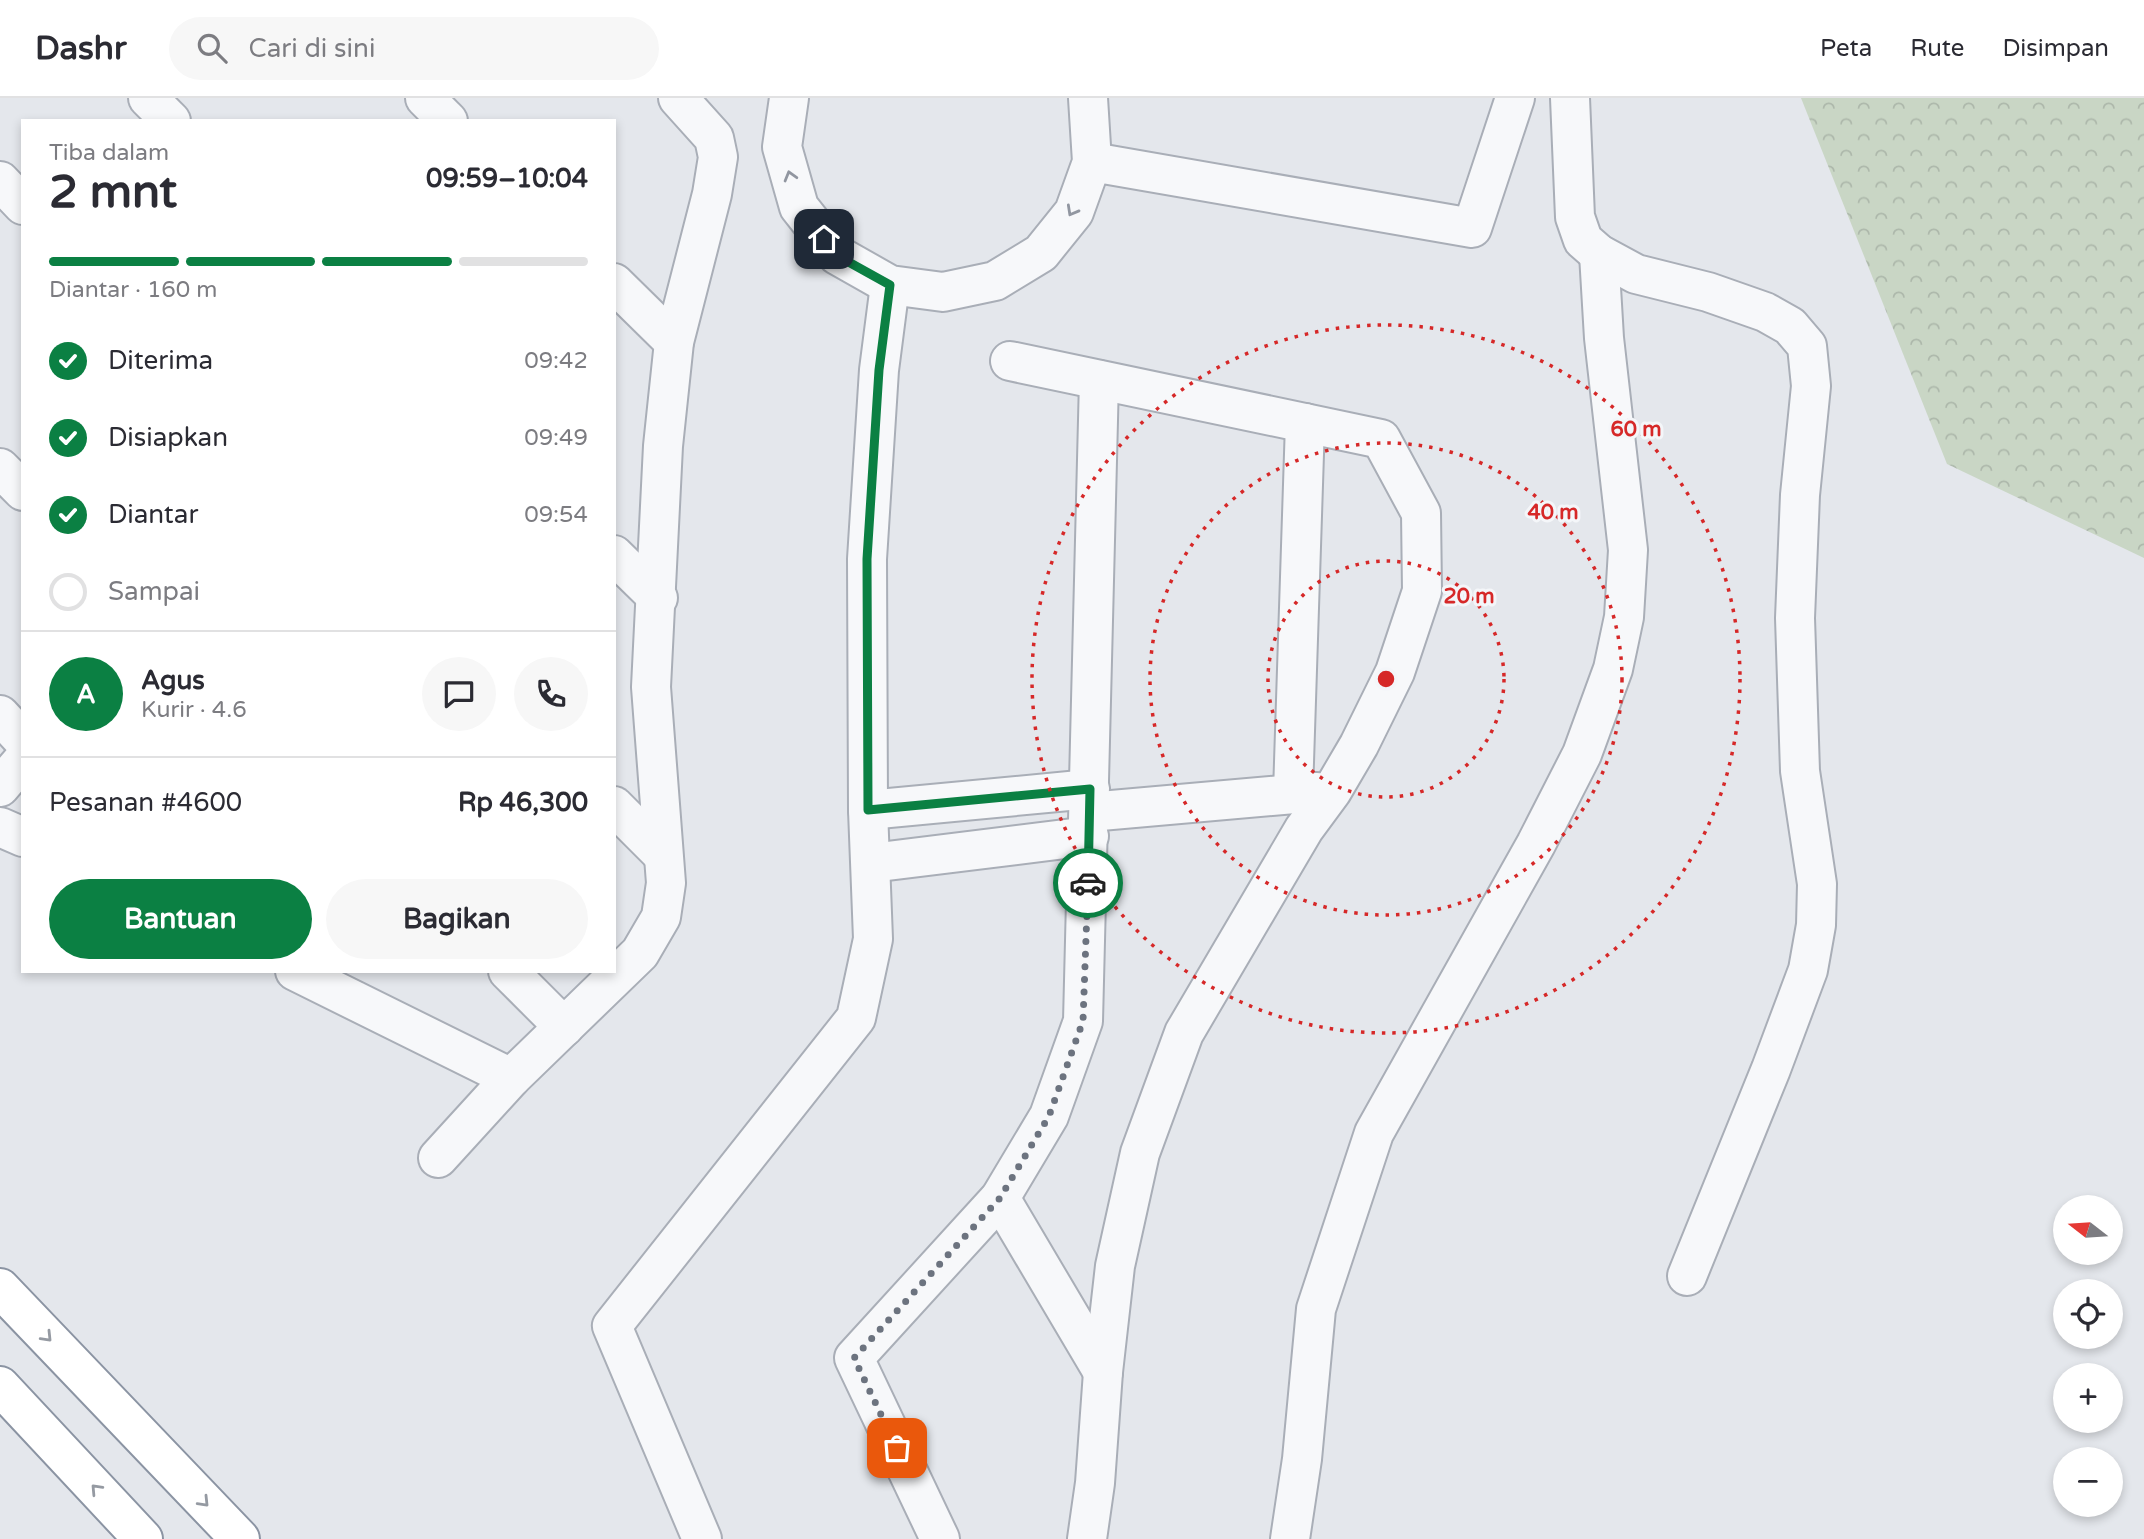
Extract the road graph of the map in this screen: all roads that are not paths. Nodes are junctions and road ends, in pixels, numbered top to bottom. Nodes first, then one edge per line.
1 (148, 98) edge
2 (425, 98) edge
3 (789, 98) edge
4 (1088, 98) edge
5 (1515, 98) edge
6 (1570, 98) edge
7 (691, 111) edge
8 (169, 119) edge
9 (446, 119) edge
10 (1092, 162) junction
11 (0, 181) edge
12 (21, 203) edge
13 (1599, 254) junction
14 (616, 285) edge
15 (890, 285) junction
16 (674, 342) junction
17 (1010, 361) dead end
18 (1099, 380) junction
19 (1305, 423) junction
20 (0, 468) edge
21 (21, 489) edge
22 (616, 557) edge
23 (658, 598) junction
24 (0, 715) edge
25 (21, 738) edge
26 (21, 762) edge
27 (0, 787) edge
28 (1332, 791) junction
29 (1293, 793) junction
30 (616, 808) edge
31 (868, 810) junction
32 (1089, 812) junction
33 (0, 827) edge
34 (21, 836) edge
35 (663, 855) junction
36 (871, 863) junction
37 (299, 973) edge
38 (510, 973) edge
39 (564, 1027) junction
40 (511, 1078) junction
41 (438, 1158) dead end
42 (1000, 1198) junction
43 (1687, 1276) dead end
44 (0, 1288) edge
45 (1102, 1373) junction
46 (0, 1386) edge
47 (143, 1539) edge
48 (240, 1539) edge
49 (702, 1539) edge
50 (940, 1539) edge
51 (1087, 1539) edge
52 (1290, 1539) edge

1 - 8 street
2 - 9 street
15 -> 3 street
4 - 10 street
5 - 10 street
6 - 13 street
7 - 16 street
10 -> 15 street
11 - 12 street
13 - 43 street
13 - 52 street
14 - 16 street
15 - 31 street
16 - 23 street
17 - 18 street
18 - 19 street
18 - 32 street
19 - 28 street
19 - 29 street
20 - 21 street
22 - 23 street
23 - 35 street
24 - 25 street
26 - 27 street
28 - 29 street
28 - 45 street
29 - 32 street
30 - 35 street
31 - 32 street
31 - 36 street
32 - 36 street
32 - 42 street
33 - 34 street
35 - 39 street
36 - 49 street
37 - 40 street
38 - 39 street
39 - 40 street
40 - 41 street
42 - 45 street
42 - 50 street
44 -> 48 highway
45 - 51 street
47 -> 46 highway

